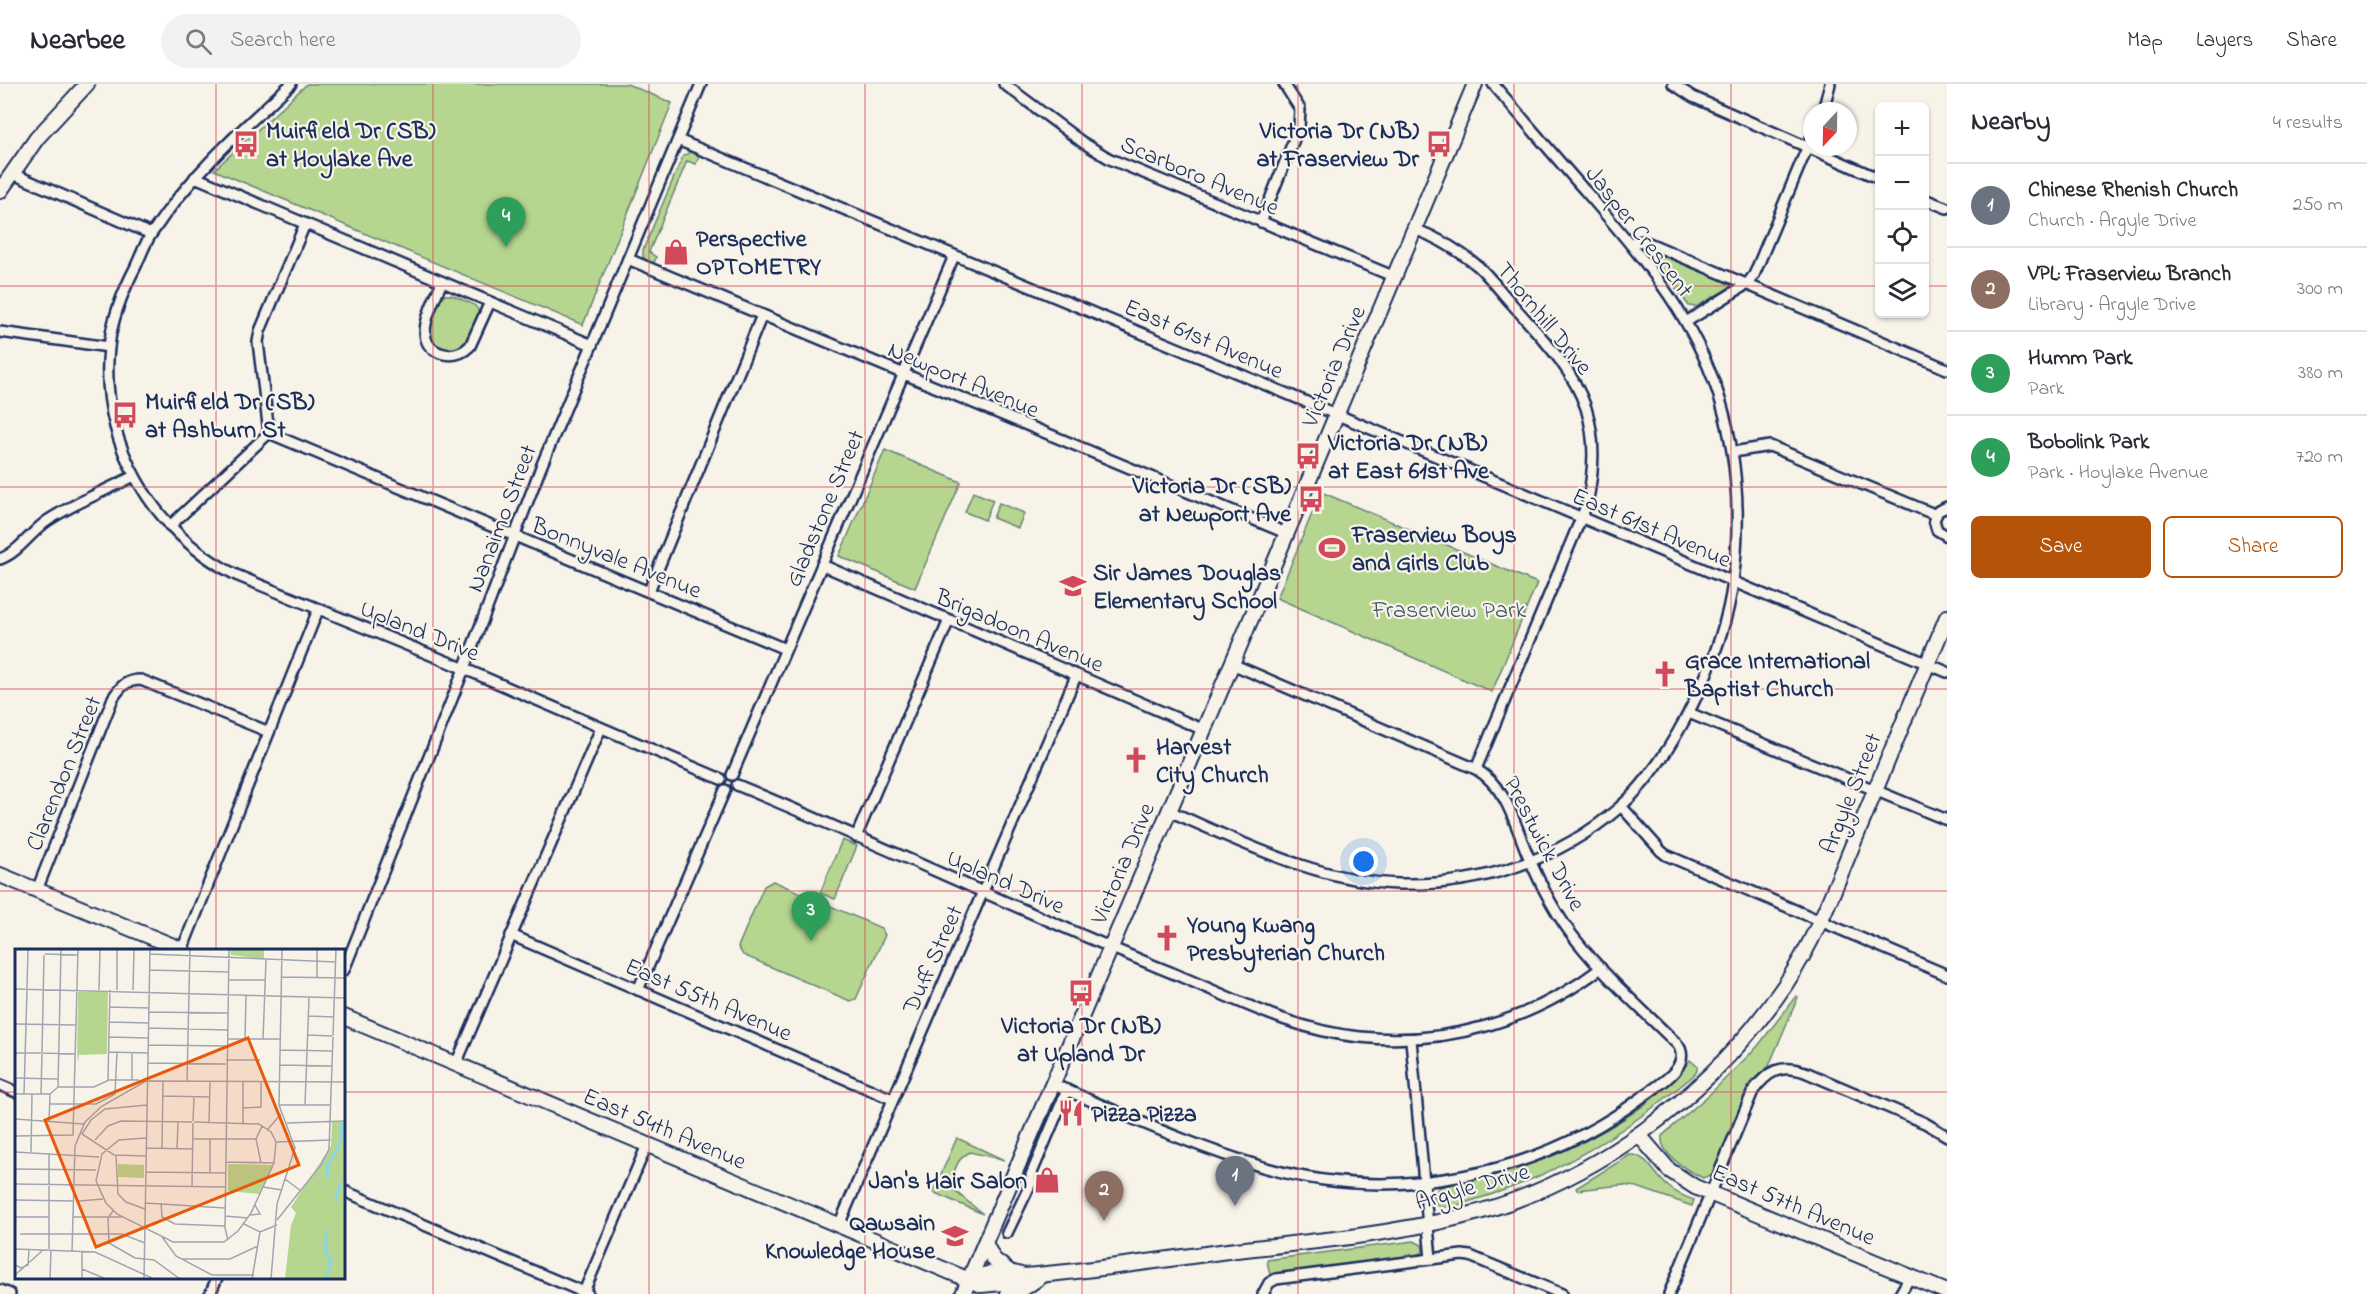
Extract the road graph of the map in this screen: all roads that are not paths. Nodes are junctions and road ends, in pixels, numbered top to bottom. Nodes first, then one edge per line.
1 (87, 84) edge
2 (291, 84) edge
3 (701, 84) edge
4 (1004, 84) edge
5 (1284, 84) edge
6 (1475, 84) edge
7 (1493, 84) edge
8 (1673, 84) edge
9 (1830, 84) edge
10 (1825, 102) edge
11 (678, 140) junction
12 (1803, 146) edge
13 (1804, 156) edge
14 (1826, 156) edge
15 (11, 173) junction
16 (195, 177) junction
17 (1875, 177) edge
18 (0, 191) edge
19 (1929, 201) edge
20 (1947, 208) edge
21 (1261, 222) junction
22 (305, 224) junction
23 (1414, 229) junction
24 (151, 234) junction
25 (1630, 243) junction
26 (954, 256) junction
27 (628, 259) junction
28 (1395, 277) junction
29 (441, 282) junction
30 (1747, 284) junction
31 (490, 302) junction
32 (762, 315) junction
33 (1686, 322) junction
34 (0, 332) edge
35 (592, 345) junction
36 (109, 347) junction
37 (1947, 369) edge
38 (903, 374) junction
39 (1336, 415) junction
40 (268, 433) junction
41 (1733, 452) junction
42 (134, 476) junction
43 (1947, 507) edge
44 (1936, 515) junction
45 (1581, 517) junction
46 (170, 526) junction
47 (1286, 533) junction
48 (514, 536) junction
49 (1947, 536) edge
50 (0, 559) edge
51 (822, 565) junction
52 (1733, 582) junction
53 (649, 591) junction
54 (318, 610) junction
55 (1947, 617) edge
56 (949, 620) junction
57 (785, 649) junction
58 (1232, 664) junction
59 (1928, 664) junction
60 (464, 668) junction
61 (1947, 672) edge
62 (1076, 676) junction
63 (1689, 713) junction
64 (601, 728) junction
65 (1204, 730) junction
66 (269, 732) junction
67 (1476, 769) junction
68 (732, 775) junction
69 (721, 779) junction
70 (737, 785) junction
71 (725, 790) junction
72 (1875, 790) junction
73 (1621, 806) junction
74 (1169, 811) junction
75 (1947, 820) edge
76 (856, 837) junction
77 (1531, 861) junction
78 (0, 875) edge
79 (37, 890) junction
80 (983, 892) junction
81 (1821, 921) junction
82 (511, 935) junction
83 (1111, 948) junction
84 (180, 949) edge
85 (182, 949) edge
86 (345, 967) edge
87 (1601, 968) junction
88 (1947, 975) edge
89 (638, 990) junction
90 (345, 1017) edge
91 (1411, 1040) junction
92 (456, 1064) junction
93 (1052, 1084) junction
94 (0, 1085) edge
95 (1067, 1090) junction
96 (15, 1092) edge
97 (892, 1099) junction
98 (1639, 1135) junction
99 (1947, 1136) edge
100 (647, 1144) junction
101 (1016, 1170) junction
102 (1031, 1175) junction
103 (1424, 1182) junction
104 (345, 1191) edge
105 (1711, 1194) junction
106 (1427, 1224) junction
107 (839, 1225) junction
108 (1007, 1233) dead end
109 (985, 1243) junction
110 (1431, 1259) junction
111 (1017, 1274) junction
112 (1044, 1275) junction
113 (1910, 1277) junction
114 (217, 1279) edge
115 (969, 1279) junction
116 (0, 1290) edge
117 (1947, 1292) edge
118 (585, 1293) edge
119 (10, 1294) edge
120 (210, 1294) edge
121 (963, 1294) edge
122 (1008, 1294) edge
123 (1263, 1294) edge
124 (1562, 1294) edge
125 (1669, 1294) edge
126 (1900, 1294) edge

1 - 15 street
2 - 16 street, Upland Drive
3 - 11 street, Nanaimo Street
4 - 21 street, Scarboro Avenue
5 - 21 street
6 - 23 street, Victoria Drive
7 - 25 street, Jasper Crescent
8 - 12 street
9 - 10 street
11 - 26 street, East 61st Avenue
11 - 27 street, Nanaimo Street
13 - 30 street
14 - 17 street
15 - 18 street
15 - 24 street
16 - 22 street
16 - 24 street, Upland Drive
19 - 20 street
21 - 28 street, Scarboro Avenue
22 - 29 street
22 - 40 street
23 - 28 street, Victoria Drive
23 - 45 street, Thornhill Drive
24 - 36 street, Upland Drive
25 - 30 street
25 - 33 street, Jasper Crescent
26 - 38 street, Gladstone Street
26 - 39 street, East 61st Avenue
27 - 32 street, Newport Avenue
27 - 35 street, Nanaimo Street
28 - 39 street, Victoria Drive
29 - 31 street
29 - 31 street
30 - 33 street
30 - 37 street
31 - 35 street
32 - 38 street, Newport Avenue
32 - 53 street
33 - 41 street, Jasper Crescent
34 - 36 street
35 - 48 street, Nanaimo Street
36 - 42 street, Upland Drive
38 - 47 street, Newport Avenue
38 - 51 street, Gladstone Street
39 - 45 street, East 61st Avenue
39 - 47 street, Victoria Drive
40 - 46 street
40 - 48 street, Bonnyvale Avenue
41 - 44 street
41 - 52 street, Jasper Crescent
42 - 46 street, Upland Drive
42 - 50 street
43 - 44 street
44 - 49 street
45 - 52 street, East 61st Avenue
45 - 67 street, Thornhill Drive
46 - 54 street, Upland Drive
47 - 58 street, Victoria Drive
48 - 53 street, Bonnyvale Avenue
48 - 60 street, Nanaimo Street
51 - 56 street, Brigadoon Avenue
51 - 57 street, Gladstone Street
52 - 59 street, East 61st Avenue
52 - 63 street, Jasper Crescent
53 - 57 street, Bonnyvale Avenue
54 - 60 street, Upland Drive
54 - 66 street
55 - 59 street, Argyle Street
56 - 62 street, Brigadoon Avenue
56 - 76 street
57 - 68 street, Gladstone Street
58 - 65 street, Victoria Drive
58 - 67 street, Prestwick Drive
59 - 61 street, East 61st Avenue
59 - 72 street, Argyle Street
60 - 64 street, Upland Drive
60 - 86 street, Nanaimo Street
62 - 65 street, Brigadoon Avenue
62 - 80 street, Duff Street
63 - 72 street
63 - 73 street, Jasper Crescent
64 - 69 street, Upland Drive
64 - 82 street
65 - 74 street, Victoria Drive
66 - 79 street, Clarendon Street
66 - 85 street
67 - 77 street, Prestwick Drive
68 - 69 street
68 - 70 street
69 - 71 street
70 - 71 street
70 - 76 street, Upland Drive
71 - 89 street
72 - 75 street
72 - 81 street, Argyle Street
73 - 77 street, Jasper Crescent
73 - 81 street
74 - 77 street, Jasper Crescent
74 - 83 street, Victoria Drive
76 - 80 street, Upland Drive
77 - 87 street, Prestwick Drive
78 - 79 street
79 - 84 street
80 - 83 street, Upland Drive
80 - 97 street, Duff Street
81 - 88 street
81 - 98 street, Argyle Drive
82 - 89 street, East 55th Avenue
82 - 92 street
83 - 91 street, Upland Drive
83 - 93 street, Victoria Drive
87 - 91 street, Upland Drive
87 - 103 street, Prestwick Drive
89 - 97 street, East 55th Avenue
90 - 92 street, East 54th Avenue
91 - 103 street
92 - 100 street, East 54th Avenue
93 - 95 street
93 - 101 street, Victoria Drive
94 - 96 street
95 - 102 street
95 - 103 street
97 - 107 street, Duff Street
98 - 105 street, East 57th Avenue
98 - 106 street, Argyle Drive
99 - 105 street
100 - 107 street, East 54th Avenue
100 - 118 street
101 - 102 street
101 - 109 street, Victoria Drive
102 - 108 street
103 - 106 street
104 - 118 street
105 - 113 street, East 57th Avenue
105 - 125 street
106 - 110 street
106 - 112 street, Argyle Drive
107 - 115 street, East 54th Avenue
109 - 111 street
109 - 115 street, Victoria Drive
110 - 123 street
110 - 124 street
111 - 112 street, Argyle Drive
111 - 115 street, Argyle Drive
112 - 122 street
113 - 117 street, East 57th Avenue
113 - 126 street
114 - 120 street
115 - 121 street, Victoria Drive
116 - 119 street

